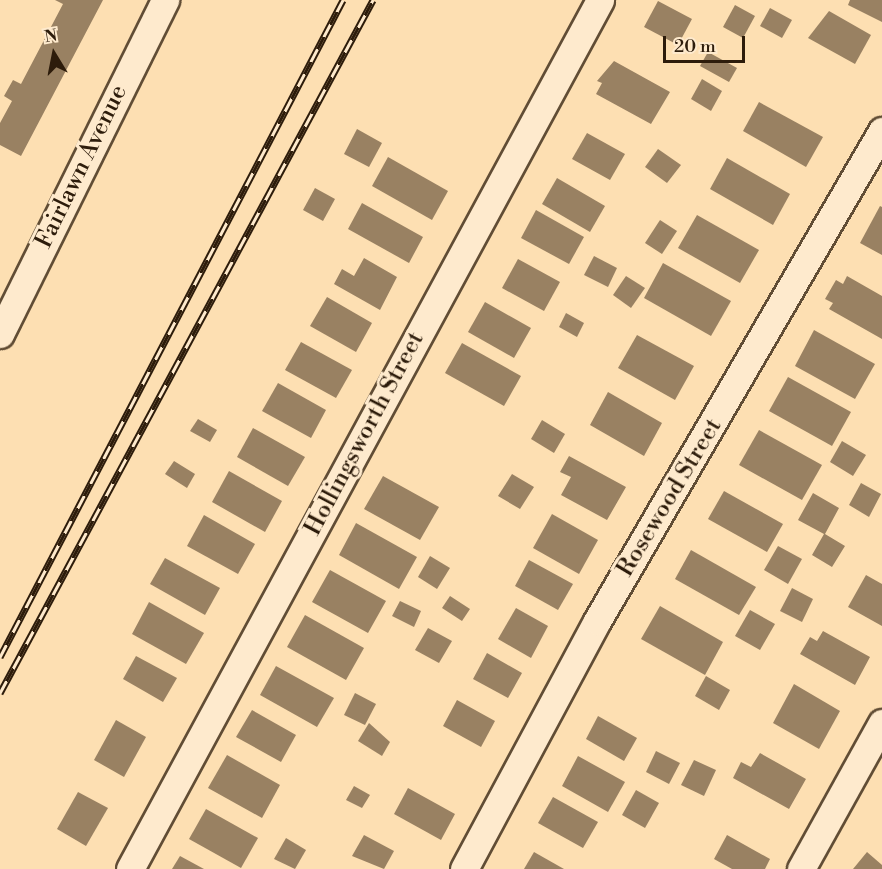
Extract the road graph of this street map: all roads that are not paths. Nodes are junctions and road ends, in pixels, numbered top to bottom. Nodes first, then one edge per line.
1 (165, 0) edge
2 (600, 0) edge
3 (882, 131) edge
4 (0, 334) edge
5 (882, 723) edge
6 (130, 869) edge
7 (464, 869) edge
8 (801, 869) edge

1 - 4 street, Fairlawn Avenue
2 - 6 street, Hollingsworth Street
3 - 7 street, Rosewood Street
5 - 8 street

